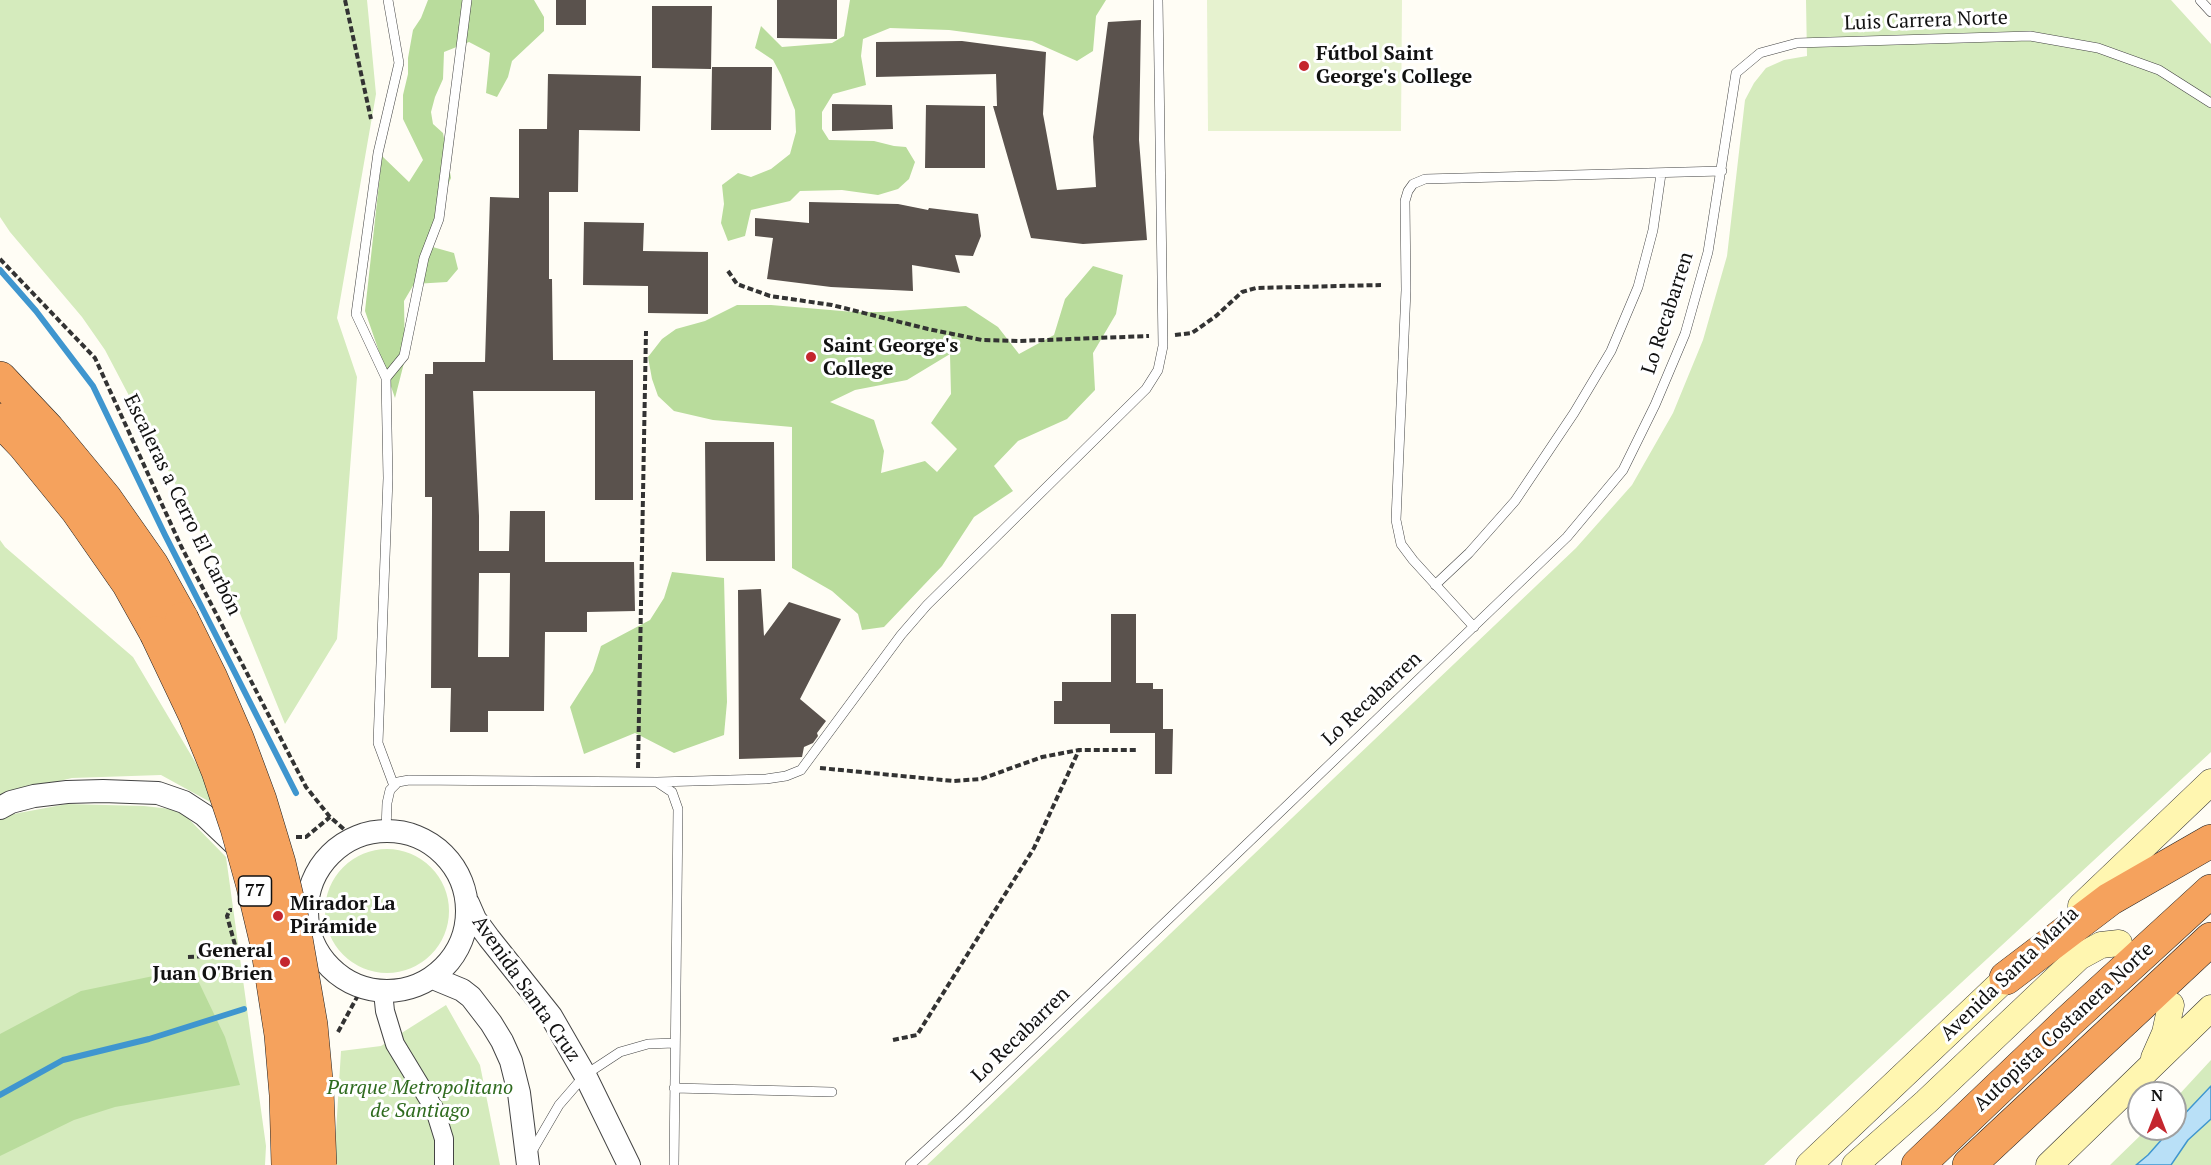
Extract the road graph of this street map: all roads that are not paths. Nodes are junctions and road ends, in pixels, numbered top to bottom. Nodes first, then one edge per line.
1 (388, 0) edge
2 (467, 0) edge
3 (1158, 0) edge
4 (2200, 0) edge
5 (2211, 12) edge
6 (2211, 103) edge
7 (1722, 171) junction
8 (1661, 174) junction
9 (0, 378) edge
10 (386, 378) junction
11 (0, 420) edge
12 (1435, 585) junction
13 (169, 626) junction
14 (1474, 627) junction
15 (657, 782) junction
16 (2211, 782) edge
17 (394, 786) junction
18 (0, 808) edge
19 (386, 831) junction
20 (2211, 841) edge
21 (2211, 891) edge
22 (468, 903) junction
23 (308, 927) junction
24 (2211, 939) edge
25 (2119, 943) dead end
26 (433, 978) junction
27 (2006, 978) junction
28 (383, 992) junction
29 (2170, 1005) dead end
30 (2211, 1008) edge
31 (674, 1043) junction
32 (2146, 1071) junction
33 (585, 1075) junction
34 (674, 1088) junction
35 (832, 1092) dead end
36 (528, 1163) edge
37 (288, 1165) edge
38 (320, 1165) edge
39 (444, 1165) edge
40 (629, 1165) edge
41 (674, 1165) edge
42 (909, 1165) edge
43 (1809, 1165) edge
44 (1855, 1165) edge
45 (1918, 1165) edge
46 (1969, 1165) edge
47 (2049, 1165) edge

1 - 10 lane
2 - 10 lane
3 - 15 lane
4 - 5 lane
6 - 7 lane, Luis Carrera Norte
7 - 8 lane
7 - 14 lane, Lo Recabarren
8 - 12 lane
8 - 12 lane
9 - 13 highway, 77
10 - 17 lane
11 - 13 highway, 77
12 - 14 lane
13 - 37 highway, 77, bridge
13 - 38 highway, 77, bridge
14 - 42 lane, Lo Recabarren
15 - 17 lane
15 - 31 lane
16 - 27 main road, Avenida Santa María
17 - 19 lane
18 - 23 street
19 - 22 street
19 - 23 street
20 - 27 highway
21 - 45 highway, Autopista Costanera Norte
22 - 26 street
22 - 33 street, Avenida Santa Cruz
23 - 28 street
24 - 46 highway, Autopista Costanera Norte
25 - 44 main road
26 - 28 street
26 - 36 street, Avenida Santa Cruz
27 - 43 main road, Avenida Santa María
28 - 39 street
29 - 32 main road
30 - 32 main road
31 - 33 lane, Avenida Santa Cruz
31 - 34 lane
32 - 47 main road
33 - 36 lane, Avenida Santa Cruz
33 - 40 street, Avenida Santa Cruz
34 - 35 lane
34 - 41 lane

